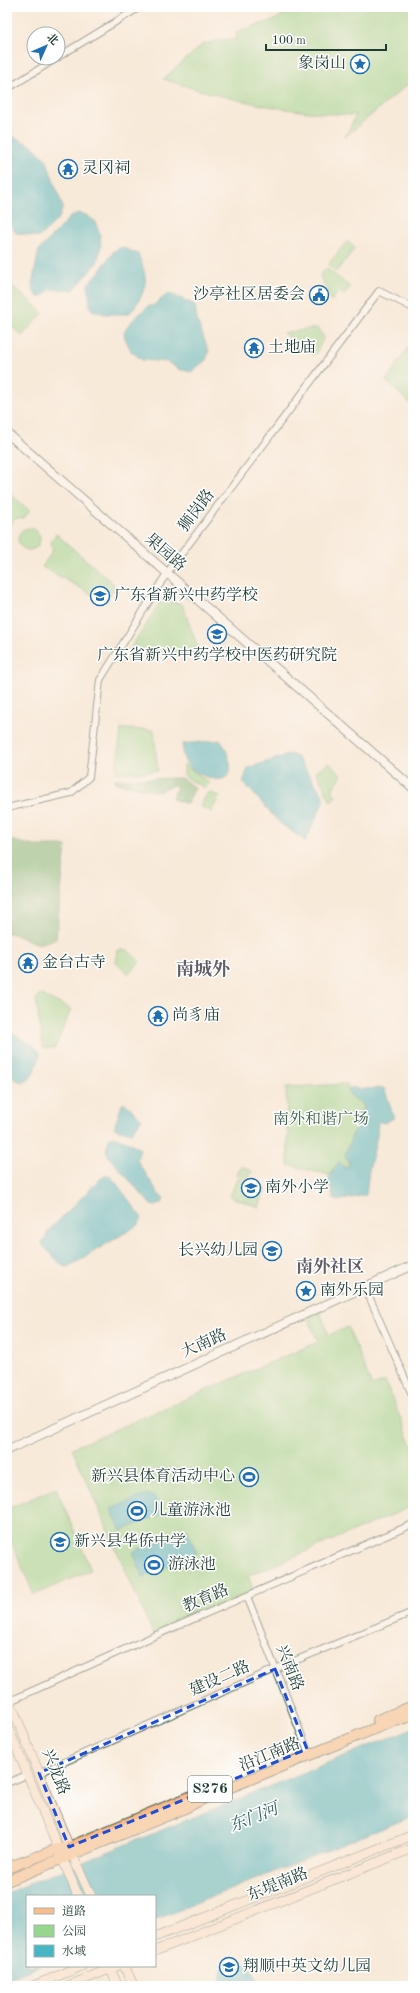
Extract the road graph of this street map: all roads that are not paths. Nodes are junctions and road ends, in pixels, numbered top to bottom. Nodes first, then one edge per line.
1 (140, 7) edge
2 (66, 53) edge
3 (45, 66) edge
4 (7, 89) edge
5 (413, 308) edge
6 (7, 433) edge
7 (167, 572) junction
8 (413, 788) edge
9 (7, 808) edge
10 (413, 1265) edge
11 (365, 1287) junction
12 (413, 1397) edge
13 (7, 1450) edge
14 (413, 1524) edge
15 (247, 1596) junction
16 (413, 1612) edge
17 (275, 1669) junction
18 (8, 1697) edge
19 (413, 1706) edge
20 (413, 1715) edge
21 (7, 1725) edge
22 (307, 1749) junction
23 (39, 1773) junction
24 (27, 1775) junction
25 (7, 1783) edge
26 (413, 1835) edge
27 (413, 1848) edge
28 (58, 1849) junction
29 (72, 1855) junction
30 (63, 1862) junction
31 (7, 1868) edge
32 (7, 1881) edge
33 (78, 1895) edge
34 (91, 1895) edge
35 (156, 1937) edge
36 (156, 1951) edge
37 (80, 1967) edge
38 (112, 1967) edge
39 (124, 1967) edge
40 (33, 1986) edge
41 (68, 1986) edge
42 (118, 1986) edge
43 (134, 1986) edge

1 - 2 street
3 - 4 street
5 - 7 street, 狮岗路
6 - 7 street, 果园路
7 - 8 street, 果园路
7 - 9 street, 狮岗路
10 - 11 street, 大南路
11 - 12 street
11 - 13 street, 大南路
14 - 15 street, 教育路
15 - 17 street, 兴南路
15 - 18 street, 教育路
16 - 17 street, 建设二路
17 - 22 street, 兴南路
17 - 23 street, 建设二路
18 - 23 main road, 兴龙路
19 - 22 main road, 沿江南路 / S276
20 - 29 main road, 沿江南路 / S276
21 - 24 main road, 兴龙路
22 - 29 main road, 沿江南路 / S276
23 - 29 main road, 兴龙路
24 - 25 street
24 - 28 main road, 兴龙路
26 - 35 main road, 东堤南路
27 - 36 main road, 东堤南路
28 - 29 main road, 沿江南路 / S276
28 - 30 main road, 兴龙路
28 - 31 main road, 沿江南路 / S276
29 - 30 main road, 沿江南路 / S276
29 - 34 main road, 兴龙路
30 - 32 main road, 沿江南路 / S276
30 - 33 main road, 兴龙路
37 - 40 main road
38 - 41 main road
38 - 42 main road
39 - 43 main road

